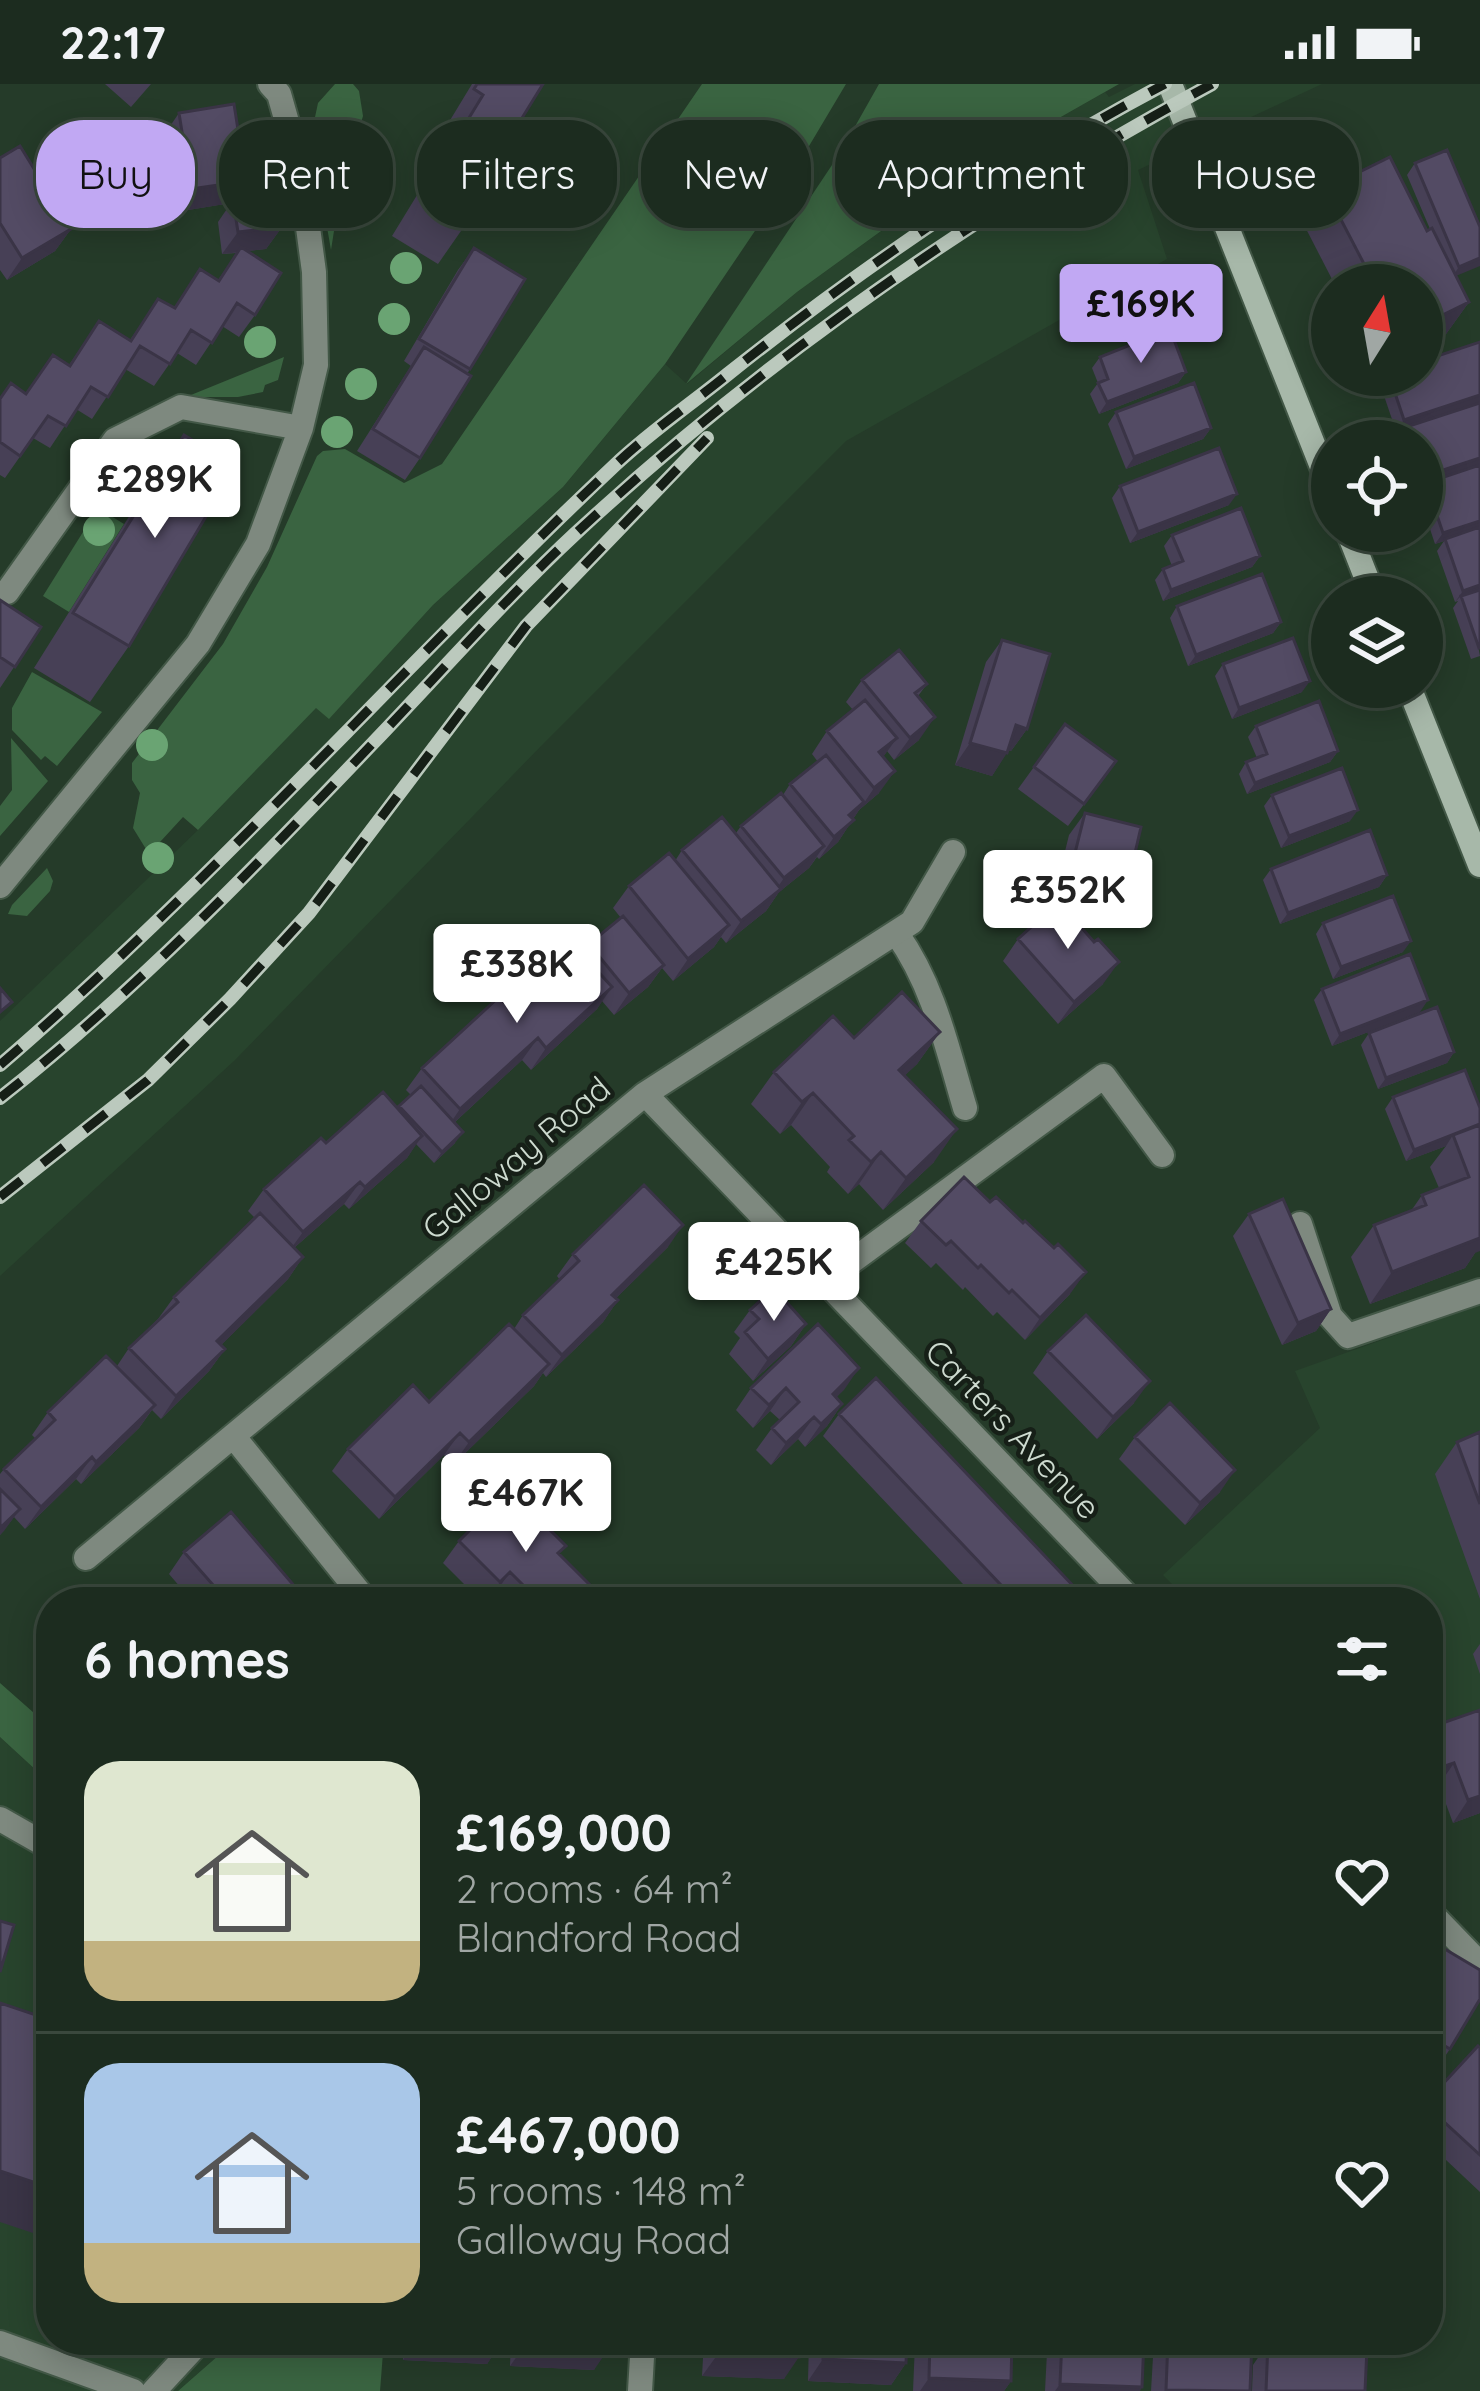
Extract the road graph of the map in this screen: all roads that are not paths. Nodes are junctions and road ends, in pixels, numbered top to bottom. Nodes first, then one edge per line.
1 (1171, 84) edge
2 (282, 87) edge
3 (301, 428) junction
4 (1311, 439) edge
5 (7, 592) dead end
6 (1417, 708) edge
7 (953, 852) dead end
8 (1480, 865) edge
9 (0, 886) edge
10 (897, 934) junction
11 (645, 1094) junction
12 (965, 1108) dead end
13 (1162, 1155) dead end
14 (1300, 1224) edge
15 (825, 1282) junction
16 (1480, 1291) edge
17 (234, 1437) junction
18 (86, 1558) dead end
19 (355, 1587) edge
20 (1119, 1587) edge
21 (0, 1819) edge
22 (36, 1839) edge
23 (1443, 1926) edge
24 (1480, 1964) edge
25 (0, 2343) edge
26 (187, 2355) edge
27 (642, 2355) edge
28 (133, 2391) edge
29 (154, 2391) edge
30 (640, 2391) edge

1 - 4 main road
2 - 3 street
3 - 5 street
3 - 9 street
6 - 8 main road
7 - 10 street, Galloway Road
10 - 11 street, Galloway Road
10 - 12 street
11 - 15 street, Carters Avenue
11 - 17 street, Galloway Road
13 - 15 street
14 - 16 street
15 - 20 street, Carters Avenue
17 - 18 street, Galloway Road
17 - 19 street
21 - 22 street
23 - 24 street
25 - 28 street
26 - 29 street
27 - 30 street

